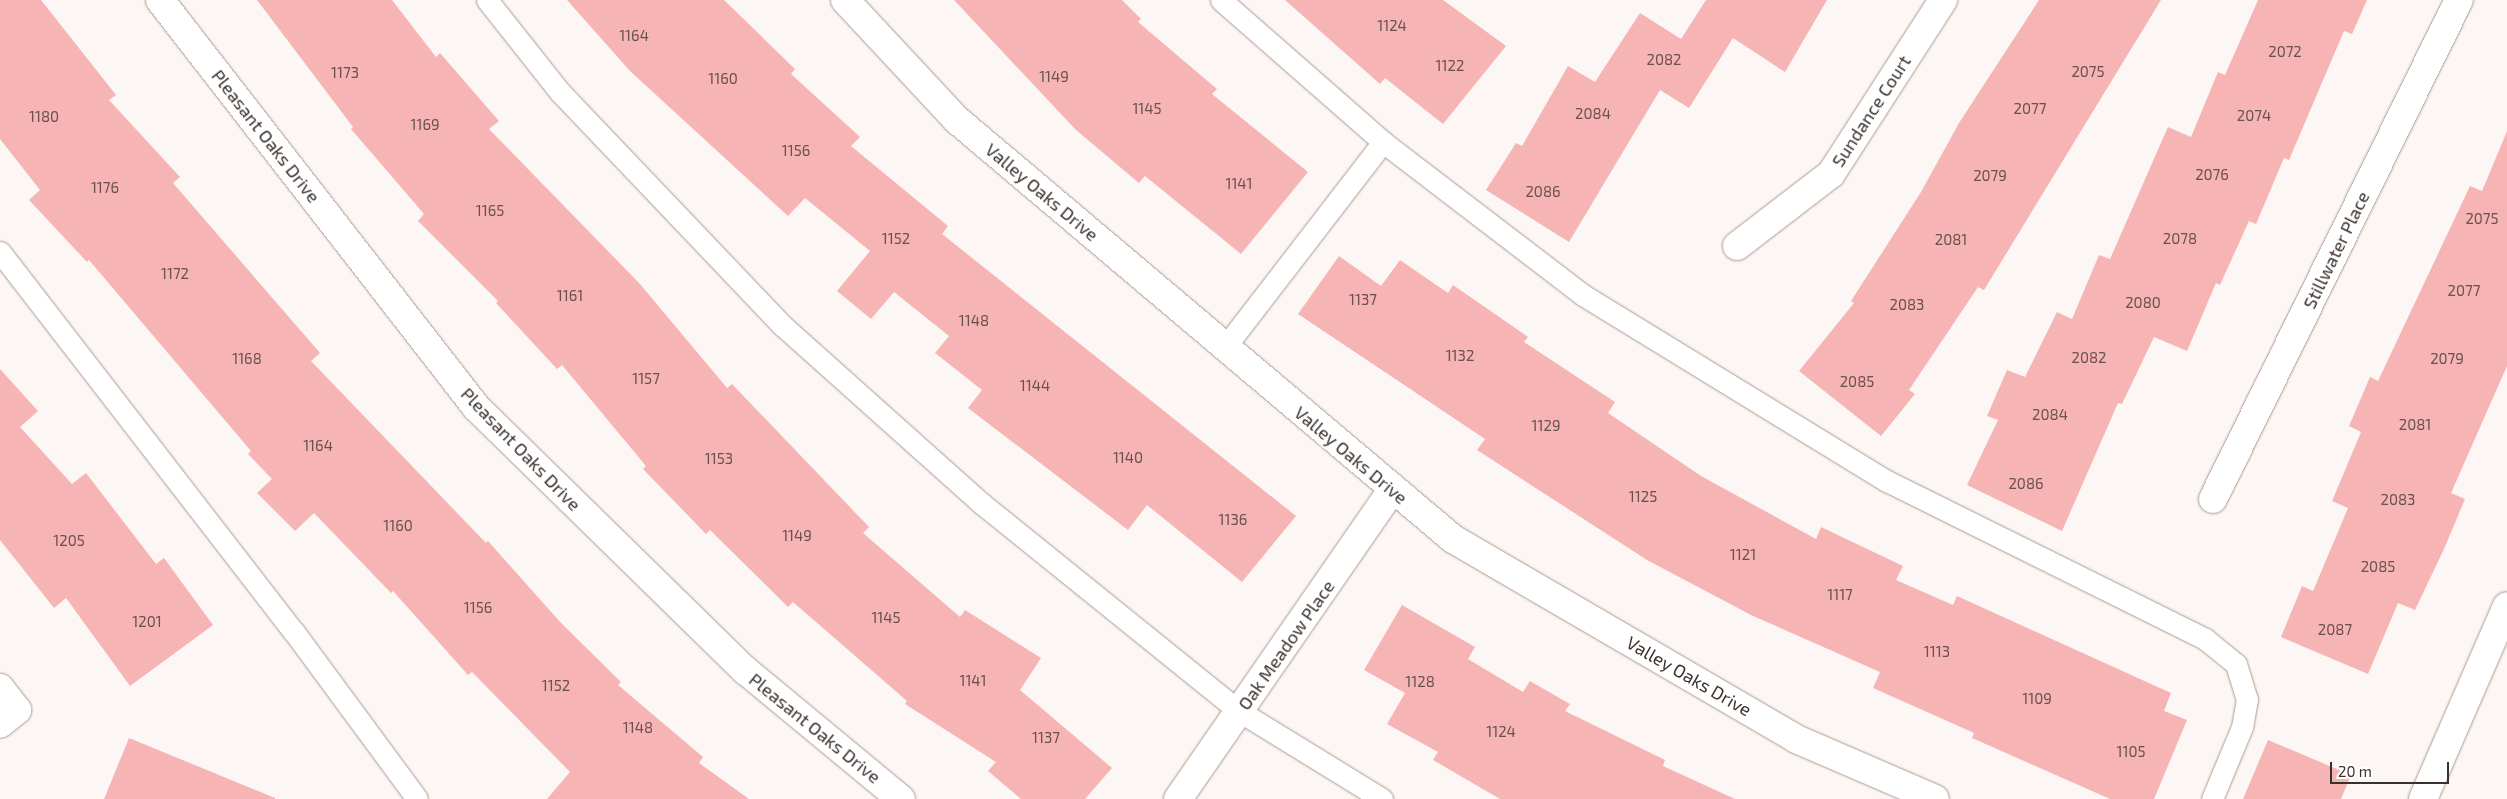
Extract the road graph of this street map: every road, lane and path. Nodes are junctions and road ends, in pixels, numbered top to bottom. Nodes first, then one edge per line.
1 (160, 0) edge
2 (487, 0) edge
3 (846, 0) edge
4 (1220, 0) edge
5 (1942, 0) edge
6 (2459, 0) edge
7 (1383, 142) junction
8 (1737, 246) dead end
9 (0, 252) edge
10 (1224, 348) junction
11 (1392, 490) junction
12 (2213, 500) dead end
13 (2507, 606) edge
14 (0, 688) edge
15 (1239, 710) junction
16 (9, 717) edge
17 (417, 799) edge
18 (901, 799) edge
19 (1178, 799) edge
20 (1382, 799) edge
21 (1935, 799) edge
22 (2212, 799) edge
23 (2423, 799) edge

1 - 18 street, Pleasant Oaks Drive
2 - 15 lane
3 - 10 street, Valley Oaks Drive
4 - 7 lane
5 - 8 street, Sundance Court
6 - 12 street, Stillwater Place
7 - 10 lane
7 - 22 lane
9 - 17 lane
10 - 11 street, Valley Oaks Drive
11 - 15 street, Oak Meadow Place
11 - 21 street, Valley Oaks Drive
13 - 23 street
14 - 16 street
15 - 19 street, Oak Meadow Place
15 - 20 lane

